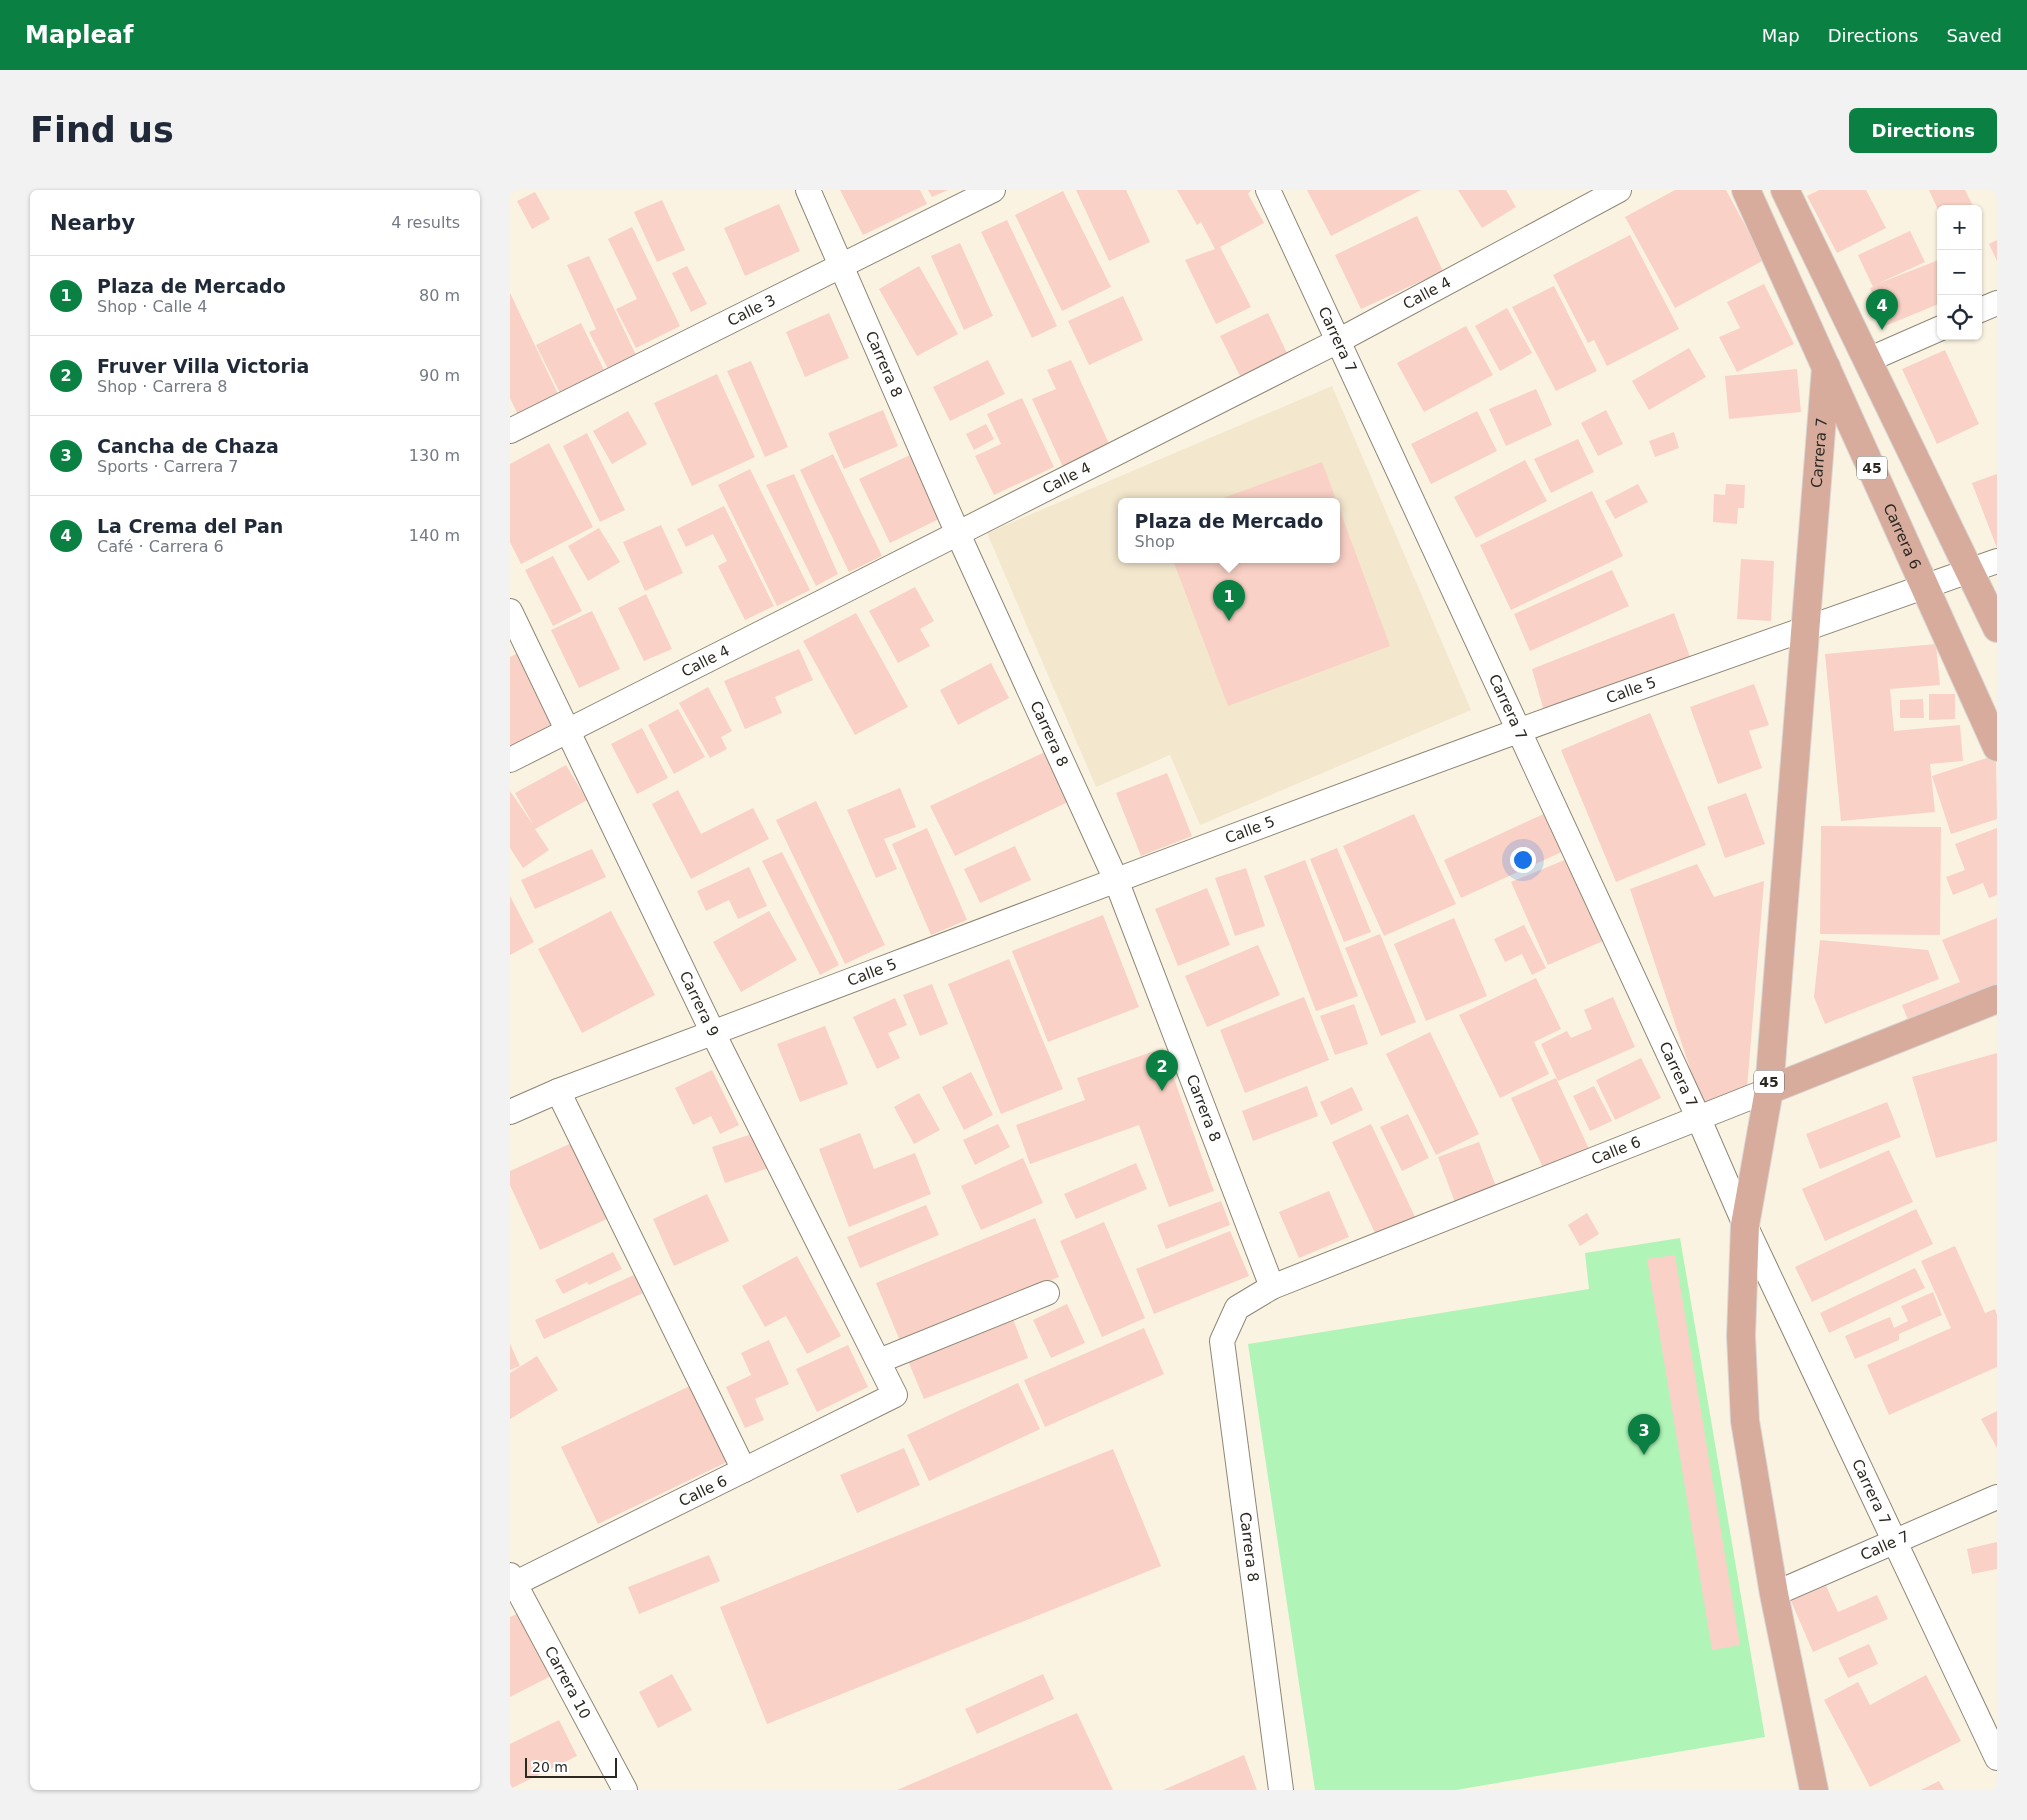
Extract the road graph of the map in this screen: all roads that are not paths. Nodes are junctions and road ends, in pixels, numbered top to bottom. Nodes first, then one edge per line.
1 (808, 190) edge
2 (993, 190) edge
3 (1268, 190) edge
4 (1619, 190) edge
5 (1746, 190) edge
6 (1785, 190) edge
7 (842, 266) junction
8 (1997, 303) edge
9 (1982, 309) edge
10 (1937, 330) edge
11 (1338, 341) junction
12 (1868, 360) junction
13 (1826, 367) junction
14 (510, 431) edge
15 (958, 534) junction
16 (1997, 561) edge
17 (1969, 571) junction
18 (1924, 585) junction
19 (510, 610) edge
20 (1997, 628) edge
21 (1804, 630) junction
22 (568, 730) junction
23 (1519, 731) junction
24 (1997, 747) edge
25 (510, 760) edge
26 (1116, 880) junction
27 (1997, 999) edge
28 (714, 1033) junction
29 (1768, 1090) junction
30 (558, 1091) junction
31 (510, 1112) edge
32 (1698, 1117) junction
33 (1745, 1225) junction
34 (1272, 1287) junction
35 (1047, 1293) dead end
36 (1237, 1308) joint
37 (879, 1362) junction
38 (895, 1395) joint
39 (744, 1470) junction
40 (1997, 1497) edge
41 (1894, 1542) junction
42 (511, 1582) edge
43 (1774, 1594) junction
44 (1997, 1758) edge
45 (625, 1790) edge
46 (1281, 1790) edge
47 (1814, 1790) edge

1 - 7 street, Carrera 8
2 - 7 street, Calle 3
3 - 11 street, Carrera 7
4 - 11 street, Calle 4
5 - 13 main road, Carrera 6 / 45
6 - 12 main road
7 - 14 street, Calle 3
7 - 15 street, Carrera 8
8 - 9 street
10 - 12 street
11 - 15 street, Calle 4
11 - 23 street, Carrera 7
12 - 17 main road
13 - 18 main road, Carrera 6 / 45
13 - 21 main road, Carrera 7 / 45
15 - 22 street, Calle 4
15 - 26 street, Carrera 8
16 - 17 street, Calle 5
17 - 18 street, Calle 5
17 - 20 main road
18 - 21 street, Calle 5
18 - 24 main road, Carrera 6 / 45
19 - 22 street, Carrera 9
21 - 23 street, Calle 5
21 - 29 main road, Carrera 7 / 45
22 - 25 street, Calle 4
22 - 28 street, Carrera 9
23 - 26 street, Calle 5
23 - 32 street, Carrera 7
26 - 28 street, Calle 5
26 - 34 street, Carrera 8
27 - 29 main road, Calle 6 / 45
28 - 30 street, Calle 5
28 - 37 street, Carrera 9
29 - 32 street, Calle 6
29 - 33 main road, Carrera 7 / 45
30 - 31 street, Calle 5
30 - 39 street
32 - 33 street, Carrera 7
32 - 34 street, Calle 6
33 - 41 street, Carrera 7
33 - 43 main road, Carrera 7 / 45
34 - 36 street, Calle 6
35 - 37 street
36 - 46 street, Carrera 8
37 - 38 street, Carrera 9
38 - 39 street, Calle 6
39 - 42 street, Calle 6
40 - 41 street, Calle 7
41 - 43 street, Calle 7
41 - 44 street, Carrera 7
42 - 45 street, Carrera 10
43 - 47 main road, Carrera 7 / 45

